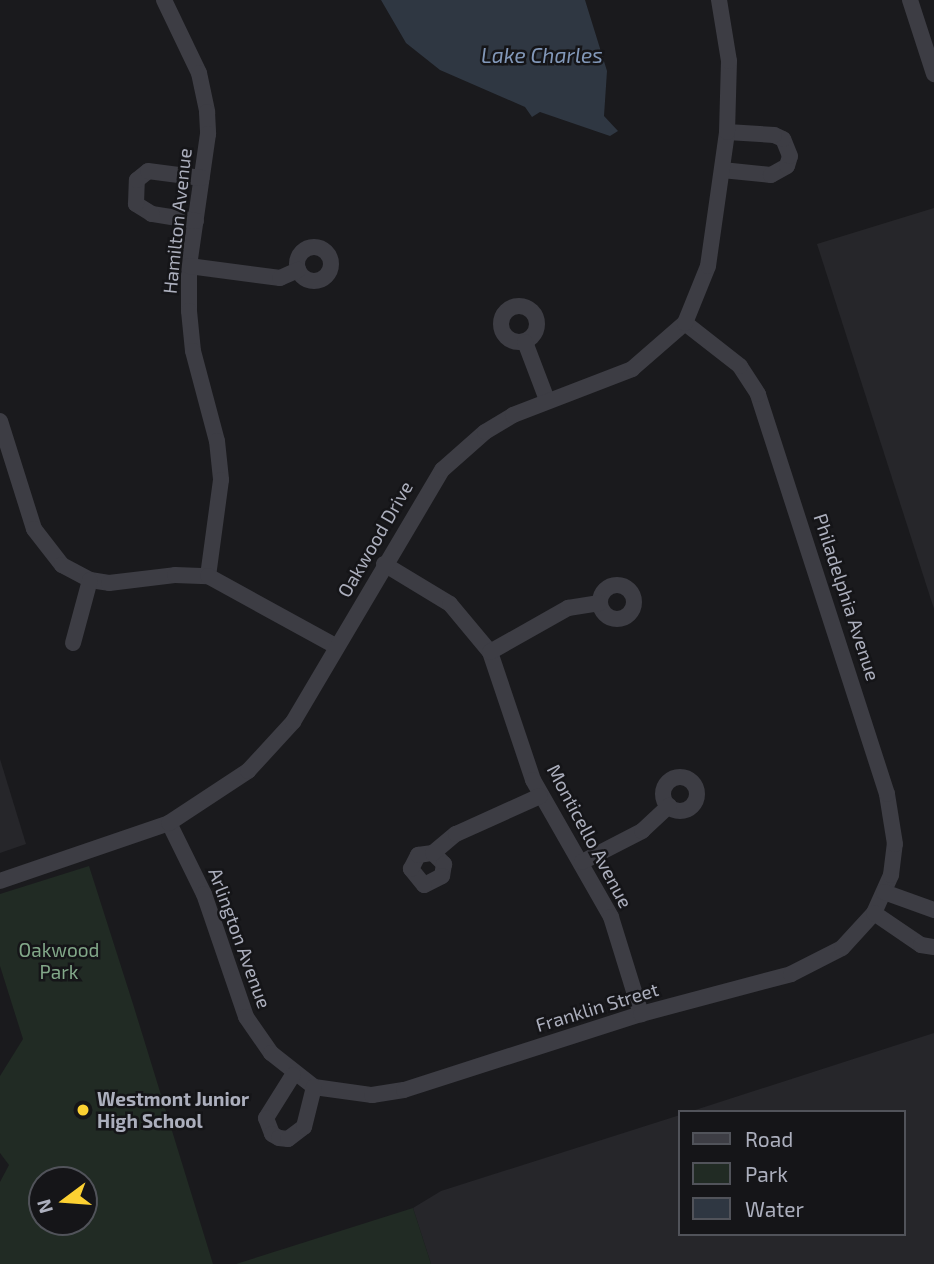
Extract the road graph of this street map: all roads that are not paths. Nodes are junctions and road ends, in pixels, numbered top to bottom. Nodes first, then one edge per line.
1 (164, 0) edge
2 (719, 0) edge
3 (911, 0) edge
4 (934, 74) edge
5 (727, 132) junction
6 (722, 170) junction
7 (202, 178) junction
8 (196, 220) junction
9 (189, 266) junction
10 (298, 270) dead end
11 (685, 323) junction
12 (525, 342) dead end
13 (547, 400) junction
14 (0, 421) edge
15 (384, 564) junction
16 (208, 576) junction
17 (90, 580) junction
18 (600, 603) dead end
19 (73, 643) dead end
20 (337, 647) junction
21 (490, 652) junction
22 (540, 796) junction
23 (669, 806) dead end
24 (169, 823) junction
25 (433, 853) dead end
26 (582, 862) junction
27 (0, 881) edge
28 (884, 892) junction
29 (934, 910) edge
30 (874, 914) junction
31 (934, 947) edge
32 (641, 1014) junction
33 (293, 1075) junction
34 (314, 1087) junction

1 - 7 street, Hamilton Avenue
2 - 5 street, Oakwood Drive
3 - 4 street
5 - 6 street, Oakwood Drive
5 - 6 street
6 - 11 street, Oakwood Drive
7 - 8 street, Hamilton Avenue
7 - 8 street
8 - 9 street, Hamilton Avenue
9 - 10 street
9 - 16 street, Hamilton Avenue
11 - 13 street, Oakwood Drive
11 - 28 street, Philadelphia Avenue
12 - 13 street
13 - 15 street, Oakwood Drive
14 - 17 street
15 - 20 street, Oakwood Drive
15 - 21 street, Monticello Avenue
16 - 17 street
16 - 20 street
17 - 19 street
18 - 21 street
20 - 24 street, Oakwood Drive
21 - 22 street, Monticello Avenue
22 - 25 street
22 - 26 street, Monticello Avenue
23 - 26 street
24 - 27 street, Oakwood Drive
24 - 33 street, Arlington Avenue
26 - 32 street, Monticello Avenue
28 - 29 street
28 - 30 street, Philadelphia Avenue
30 - 31 street
30 - 32 street, Franklin Street
32 - 34 street, Franklin Street
33 - 34 street, Arlington Avenue
33 - 34 street

